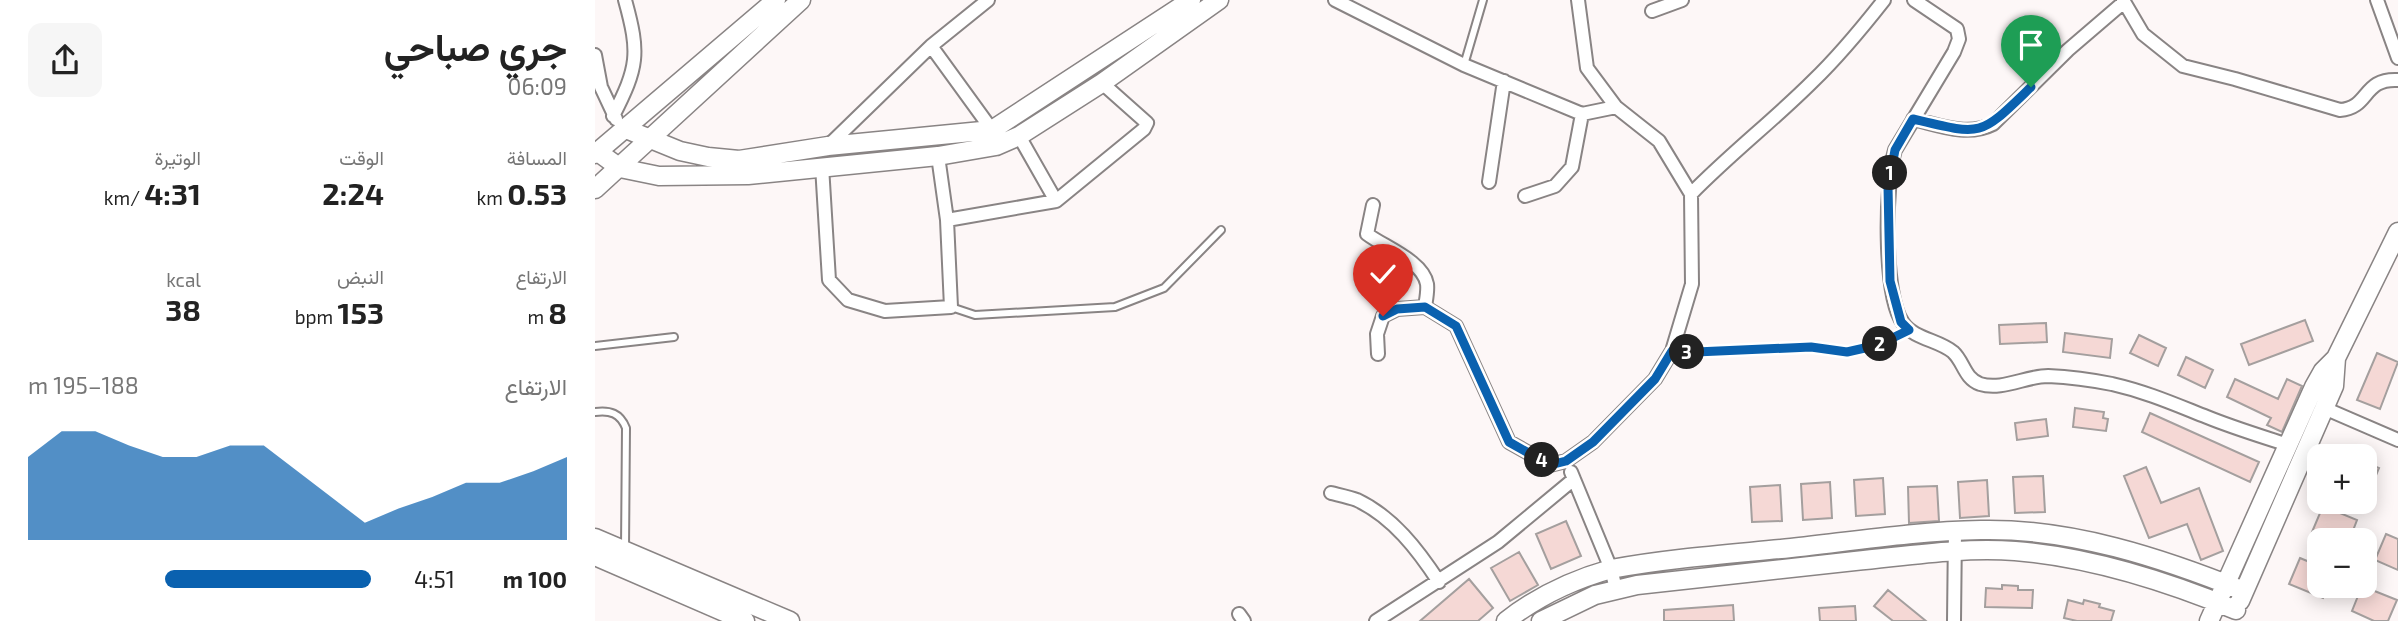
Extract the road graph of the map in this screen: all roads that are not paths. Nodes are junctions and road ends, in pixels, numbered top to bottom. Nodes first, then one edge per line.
1 (625, 0) edge
2 (776, 0) edge
3 (801, 0) edge
4 (988, 0) edge
5 (1191, 0) edge
6 (1219, 0) edge
7 (1335, 0) edge
8 (1483, 0) edge
9 (1578, 0) edge
10 (1682, 0) edge
11 (1884, 0) edge
12 (1915, 0) edge
13 (2377, 0) edge
14 (2123, 1) edge
15 (1652, 11) dead end
16 (931, 46) junction
17 (595, 55) edge
18 (2398, 58) edge
19 (1464, 65) junction
20 (2398, 80) edge
21 (1504, 81) junction
22 (1102, 83) junction
23 (1616, 107) junction
24 (1582, 114) junction
25 (613, 116) junction
26 (1913, 119) junction
27 (626, 130) junction
28 (992, 130) junction
29 (1020, 136) junction
30 (650, 138) junction
31 (846, 145) junction
32 (828, 146) junction
33 (596, 153) edge
34 (938, 156) junction
35 (849, 164) junction
36 (822, 166) junction
37 (620, 168) junction
38 (1489, 182) dead end
39 (595, 189) edge
40 (1691, 194) junction
41 (1525, 196) dead end
42 (1056, 201) junction
43 (1373, 205) dead end
44 (947, 220) junction
45 (1221, 230) dead end
46 (2398, 232) edge
47 (951, 307) junction
48 (1425, 307) junction
49 (1909, 330) junction
50 (674, 337) dead end
51 (595, 346) edge
52 (1672, 351) junction
53 (1378, 354) dead end
54 (2336, 358) junction
55 (2324, 408) junction
56 (595, 412) edge
57 (2398, 440) edge
58 (2288, 445) junction
59 (1566, 461) junction
60 (1574, 479) junction
61 (1331, 492) dead end
62 (1955, 531) junction
63 (595, 538) edge
64 (1956, 551) junction
65 (595, 556) edge
66 (632, 560) junction
67 (1611, 569) junction
68 (1439, 582) junction
69 (2226, 584) junction
70 (1616, 589) junction
71 (2244, 592) junction
72 (2217, 602) junction
73 (2233, 616) edge
74 (745, 621) edge
75 (790, 621) edge
76 (1376, 621) edge
77 (1506, 621) edge
78 (1541, 621) edge
79 (1954, 621) edge
80 (2209, 621) edge

1 - 25 street
2 - 27 street
3 - 30 street
4 - 16 street
5 - 28 street
6 - 22 street
7 - 19 street
8 - 19 lane
9 - 23 street
10 - 15 street
11 - 40 street
12 - 26 street
13 - 18 street
14 - 20 street
14 - 26 street
16 - 28 street
16 - 32 street
17 - 25 street
19 - 21 street
21 - 24 street
21 - 38 street
22 - 29 street
22 - 42 street
23 - 24 street
23 - 40 street
24 - 41 street
25 - 27 street
26 - 49 street
27 - 30 street
27 - 33 street
28 - 31 street
29 - 34 street
29 - 42 street
30 - 32 street
30 - 37 street
31 - 32 street
31 - 35 street
33 - 37 street
34 - 35 street
34 - 44 street
35 - 36 street
36 - 37 street
36 - 47 street
37 - 39 street
40 - 52 street
42 - 44 street
43 - 48 street
44 - 47 street
45 - 47 lane
46 - 54 street
48 - 53 street
48 - 59 street
49 - 52 lane
49 - 58 street
50 - 51 lane
52 - 59 street
54 - 55 street
54 - 58 street
55 - 57 street
55 - 71 street
56 - 66 lane
58 - 69 street
59 - 60 street
60 - 67 street
60 - 68 street
61 - 68 street
62 - 64 street
62 - 67 street
62 - 69 street
63 - 66 street
64 - 70 street
64 - 72 street
64 - 79 street
65 - 66 street
66 - 74 street
66 - 75 street
67 - 70 street
67 - 77 street
68 - 76 street
69 - 71 street
69 - 72 street
70 - 78 street
71 - 73 street
72 - 73 street
72 - 80 street

